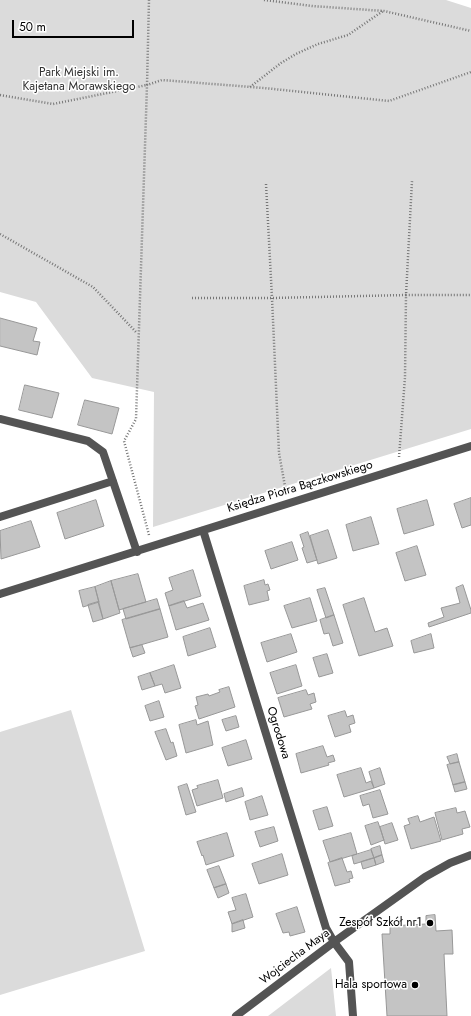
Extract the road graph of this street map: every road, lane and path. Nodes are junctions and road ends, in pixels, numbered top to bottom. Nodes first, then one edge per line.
1 (149, 0) edge
2 (264, 0) edge
3 (384, 11) junction
4 (471, 31) edge
5 (471, 72) edge
6 (147, 85) junction
7 (250, 87) junction
8 (0, 95) edge
9 (412, 181) dead end
10 (266, 184) dead end
11 (0, 234) edge
12 (406, 295) junction
13 (471, 295) edge
14 (192, 298) dead end
15 (272, 298) junction
16 (138, 333) junction
17 (0, 419) edge
18 (471, 446) edge
19 (399, 459) dead end
20 (113, 481) junction
21 (286, 495) dead end
22 (0, 517) edge
23 (203, 530) junction
24 (150, 538) dead end
25 (137, 552) junction
26 (0, 594) edge
27 (471, 855) edge
28 (334, 942) junction
29 (236, 1016) edge
30 (353, 1016) edge

1 - 6 path
2 - 3 path
3 - 4 path
3 - 7 path
5 - 7 path
6 - 7 path
6 - 8 path
6 - 16 path
9 - 12 path
10 - 15 path
11 - 16 path
12 - 13 path
12 - 15 path
12 - 19 path
14 - 15 path
15 - 21 path
16 - 24 path
17 - 20 street
18 - 23 street, Księdza Piotra Bączkowskiego
20 - 22 street
20 - 25 street
23 - 25 street, Księdza Piotra Bączkowskiego
23 - 28 street, Ogrodowa
25 - 26 street, Księdza Piotra Bączkowskiego
27 - 28 street, Wojciecha Maya
28 - 29 street, Wojciecha Maya
28 - 30 street, Ogrodowa

